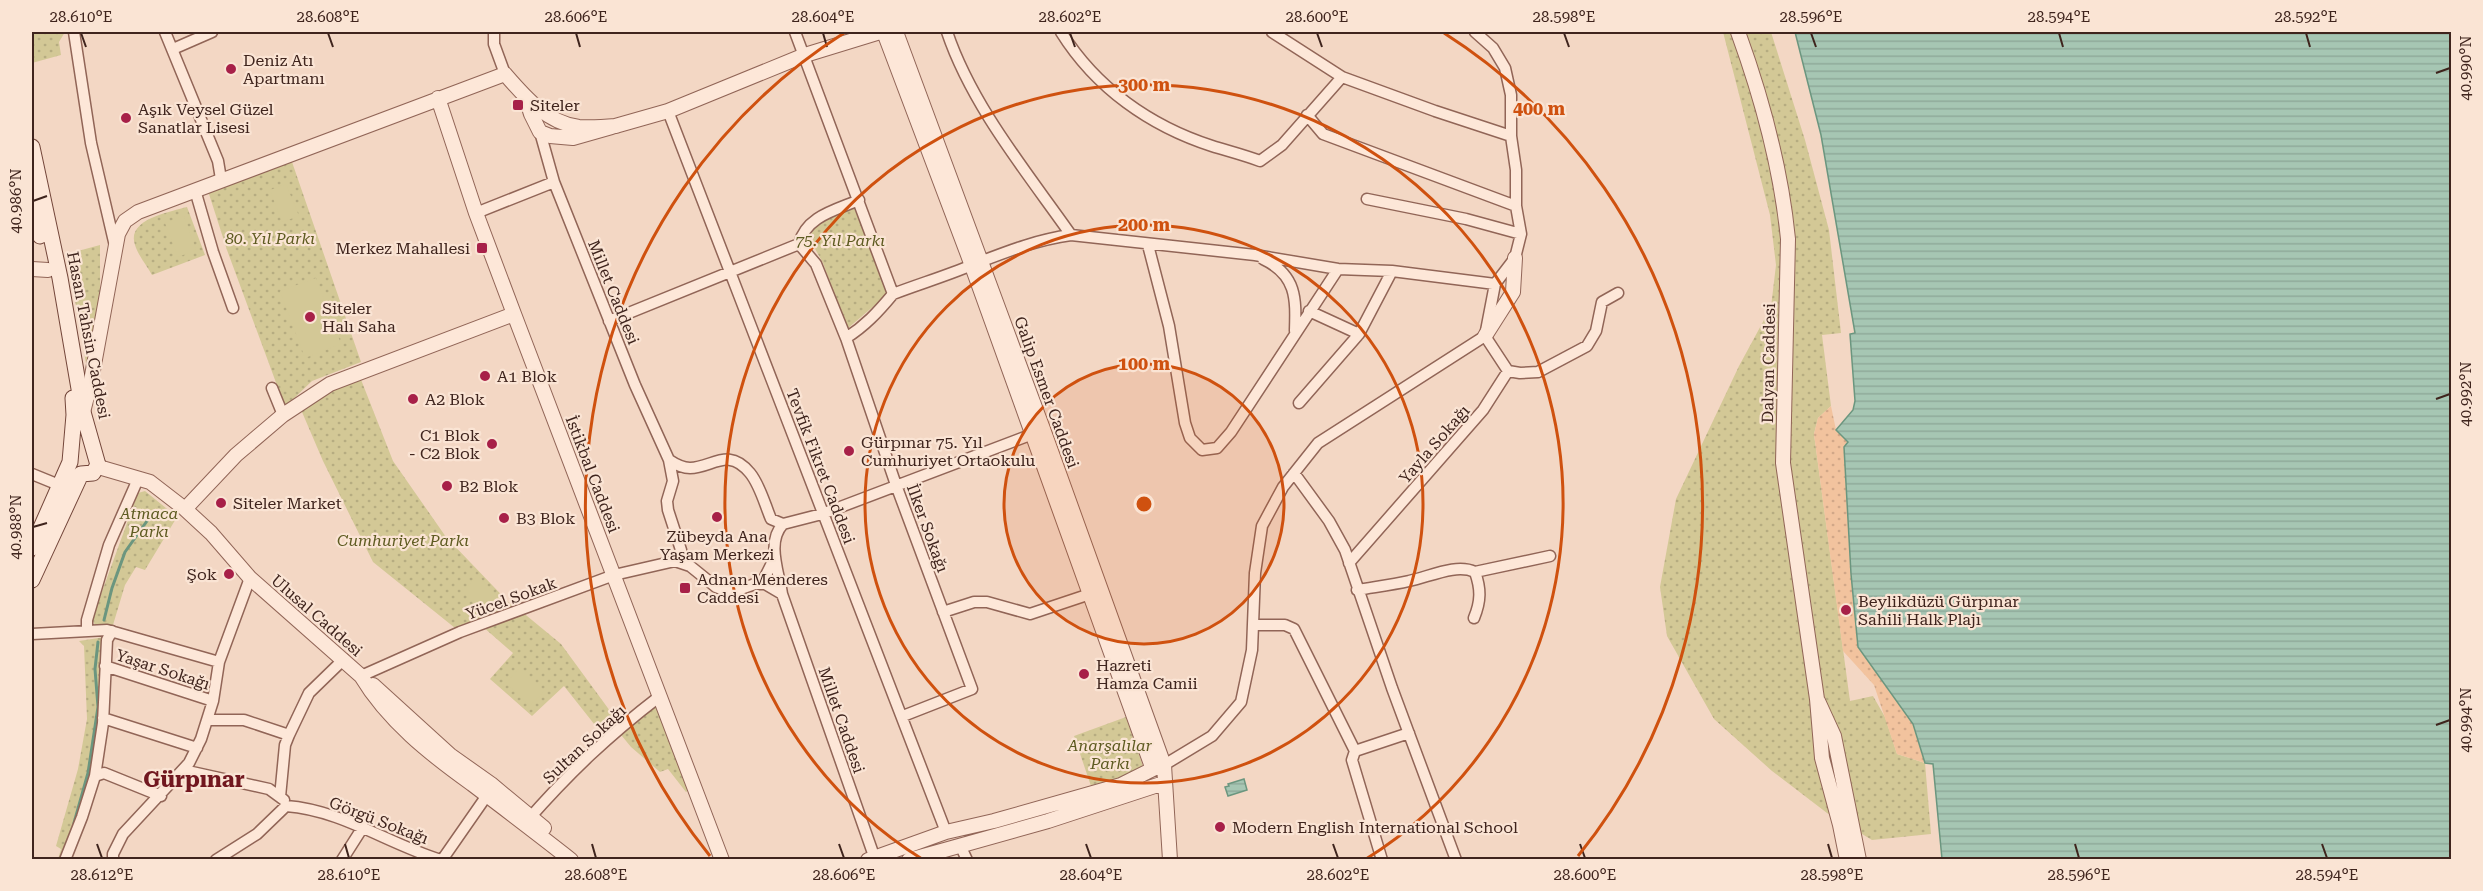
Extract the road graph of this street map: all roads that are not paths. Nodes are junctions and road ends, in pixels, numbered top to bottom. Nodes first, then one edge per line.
1 (74, 32) edge
2 (165, 32) edge
3 (212, 32) edge
4 (494, 32) edge
5 (795, 32) edge
6 (888, 32) edge
7 (947, 32) edge
8 (1061, 32) edge
9 (1272, 32) edge
10 (1475, 32) edge
11 (1738, 32) edge
12 (173, 50) junction
13 (805, 55) junction
14 (505, 74) junction
15 (1342, 77) junction
16 (438, 98) junction
17 (526, 98) junction
18 (668, 111) junction
19 (1307, 115) junction
20 (616, 126) junction
21 (540, 132) junction
22 (1510, 136) junction
23 (32, 147) edge
24 (221, 179) junction
25 (554, 182) junction
26 (195, 190) junction
27 (32, 196) edge
28 (1367, 199) dead end
29 (859, 200) junction
30 (1516, 206) junction
31 (476, 213) junction
32 (1521, 234) junction
33 (1071, 235) junction
34 (799, 244) junction
35 (1148, 245) junction
36 (115, 247) junction
37 (1255, 255) junction
38 (1515, 258) junction
39 (976, 264) junction
40 (32, 269) edge
41 (1338, 269) junction
42 (48, 270) junction
43 (731, 271) junction
44 (1392, 271) junction
45 (1496, 284) junction
46 (1618, 293) dead end
47 (893, 294) junction
48 (233, 308) dead end
49 (1309, 311) junction
50 (514, 314) junction
51 (609, 321) junction
52 (1295, 332) junction
53 (1359, 334) junction
54 (1485, 336) junction
55 (846, 338) junction
56 (1508, 371) junction
57 (272, 388) dead end
58 (1299, 403) dead end
59 (78, 415) junction
60 (283, 415) junction
61 (1038, 432) junction
62 (669, 460) junction
63 (70, 462) junction
64 (693, 468) junction
65 (91, 471) junction
66 (1294, 473) junction
67 (32, 474) edge
68 (138, 479) junction
69 (59, 485) junction
70 (896, 485) junction
71 (671, 492) junction
72 (185, 509) junction
73 (822, 514) junction
74 (771, 519) junction
75 (783, 524) junction
76 (775, 539) junction
77 (681, 547) junction
78 (32, 548) edge
79 (775, 556) junction
80 (1550, 556) dead end
81 (675, 561) junction
82 (1349, 563) junction
83 (690, 566) junction
84 (1475, 572) junction
85 (614, 575) junction
86 (250, 578) junction
87 (32, 579) edge
88 (755, 584) junction
89 (1357, 590) junction
90 (782, 594) junction
91 (1090, 594) junction
92 (943, 612) junction
93 (1474, 618) dead end
94 (1253, 625) junction
95 (87, 630) junction
96 (112, 630) junction
97 (32, 634) edge
98 (344, 659) junction
99 (219, 662) junction
100 (105, 666) junction
101 (361, 676) junction
102 (660, 696) junction
103 (1817, 699) junction
104 (213, 701) junction
105 (903, 716) junction
106 (103, 718) junction
107 (207, 720) junction
108 (1409, 733) junction
109 (289, 735) junction
110 (197, 748) junction
111 (1355, 751) junction
112 (1839, 761) junction
113 (1823, 764) junction
114 (1158, 766) junction
115 (183, 770) junction
116 (95, 776) junction
117 (1164, 783) junction
118 (489, 790) junction
119 (161, 796) junction
120 (280, 797) junction
121 (294, 806) junction
122 (528, 820) junction
123 (363, 827) junction
124 (946, 832) junction
125 (960, 845) junction
126 (872, 858) edge
127 (65, 860) edge
128 (113, 860) edge
129 (216, 860) edge
130 (342, 860) edge
131 (442, 860) edge
132 (571, 860) edge
133 (583, 860) edge
134 (722, 860) edge
135 (909, 860) edge
136 (967, 860) edge
137 (1170, 860) edge
138 (1382, 860) edge
139 (1456, 860) edge
140 (1846, 860) edge
141 (1859, 860) edge

1 - 36 street
2 - 12 street
3 - 12 street
4 - 14 street
5 - 13 street
6 - 13 street
6 - 39 street, Galip Esmer Caddesi
7 - 33 street
8 - 19 street
9 - 15 street
10 - 22 street
11 - 103 street, Dalyan Caddesi
12 - 24 street
13 - 18 street
13 - 29 street
14 - 16 street
14 - 17 street
15 - 19 street
15 - 22 street
16 - 24 street
16 - 31 street, İstikbal Caddesi
17 - 20 street
17 - 21 street
18 - 20 street
18 - 43 street, Tevfik Fikret Caddesi
19 - 30 street
20 - 21 street
21 - 25 street, Millet Caddesi
22 - 30 street
23 - 59 main road, Hasan Tahsin Caddesi
24 - 26 street
25 - 31 street
25 - 51 street, Millet Caddesi
26 - 36 street
26 - 48 street
27 - 42 main road, Hasan Tahsin Caddesi
28 - 32 street
29 - 34 street
29 - 47 street
30 - 32 street
31 - 50 street, İstikbal Caddesi
32 - 38 street
33 - 35 street
33 - 39 street
34 - 43 street
34 - 55 street, İlker Sokağı
35 - 37 street
35 - 52 street
36 - 59 street
37 - 41 street
37 - 52 street
38 - 45 street
38 - 54 street
39 - 47 street
39 - 61 street, Galip Esmer Caddesi
40 - 42 street
41 - 44 street
41 - 49 street
42 - 59 main road, Hasan Tahsin Caddesi
43 - 51 street
43 - 73 street, Tevfik Fikret Caddesi
44 - 45 street
44 - 53 street
45 - 54 street
46 - 56 street
47 - 55 street
49 - 52 street
49 - 53 street
50 - 60 street
50 - 85 street, İstikbal Caddesi
51 - 62 street, Millet Caddesi
53 - 58 street
54 - 56 street
54 - 66 street
55 - 70 street, İlker Sokağı
56 - 82 street, Yayla Sokağı
57 - 60 street
59 - 63 main road, Hasan Tahsin Caddesi
59 - 65 main road, Hasan Tahsin Caddesi
60 - 72 street
61 - 70 street
61 - 91 street
61 - 114 street, Galip Esmer Caddesi
62 - 64 street
62 - 71 street, Millet Caddesi
63 - 65 main road
63 - 69 main road, Hasan Tahsin Caddesi
64 - 71 street
64 - 74 street
65 - 68 street, Ulusal Caddesi
65 - 87 main road
66 - 82 street
66 - 94 street
67 - 69 street
68 - 72 street, Ulusal Caddesi
68 - 95 street
69 - 78 main road, Hasan Tahsin Caddesi
70 - 73 street
70 - 92 street, İlker Sokağı
71 - 77 street
72 - 86 street, Ulusal Caddesi
73 - 75 street
73 - 105 street, Tevfik Fikret Caddesi
74 - 75 street
74 - 76 street
75 - 76 street
76 - 79 street
77 - 81 street
77 - 83 street
79 - 88 street
79 - 90 street, Millet Caddesi
80 - 84 street
81 - 83 street
81 - 85 street, Yücel Sokak
82 - 89 street
83 - 88 street
84 - 89 street
84 - 93 street
85 - 101 street, Yücel Sokak
85 - 102 street, İstikbal Caddesi
86 - 98 street, Ulusal Caddesi
86 - 99 street
88 - 90 street
89 - 108 street
90 - 126 street, Millet Caddesi
91 - 92 street
91 - 114 street
92 - 105 street, İlker Sokağı
94 - 111 street
94 - 114 street
95 - 96 street
95 - 97 street
96 - 99 street
96 - 100 street
98 - 101 street, Ulusal Caddesi
98 - 109 street
99 - 104 street
100 - 104 street, Yaşar Sokağı
100 - 106 street
101 - 118 street, Ulusal Caddesi
102 - 122 street, Sultan Sokağı
102 - 134 street, İstikbal Caddesi
103 - 112 street, Dalyan Caddesi
103 - 113 street, Dalyan Caddesi
104 - 107 street
105 - 124 street, Tevfik Fikret Caddesi
106 - 110 street
106 - 116 street
107 - 109 street
107 - 110 street
108 - 111 street
108 - 139 street
109 - 120 street
110 - 115 street
111 - 138 street
112 - 113 street
112 - 141 street, Dalyan Caddesi
113 - 140 street, Dalyan Caddesi
114 - 117 street
114 - 124 street
115 - 119 street
115 - 120 street, Görgü Sokağı
116 - 119 street
116 - 127 street
117 - 125 street
117 - 137 street
118 - 122 street, Ulusal Caddesi
118 - 131 street
119 - 128 street
120 - 121 street, Görgü Sokağı
121 - 123 street, Görgü Sokağı
121 - 129 street
122 - 132 street
122 - 133 street
123 - 130 street
123 - 131 street, Görgü Sokağı
124 - 126 street
125 - 135 street
125 - 136 street

